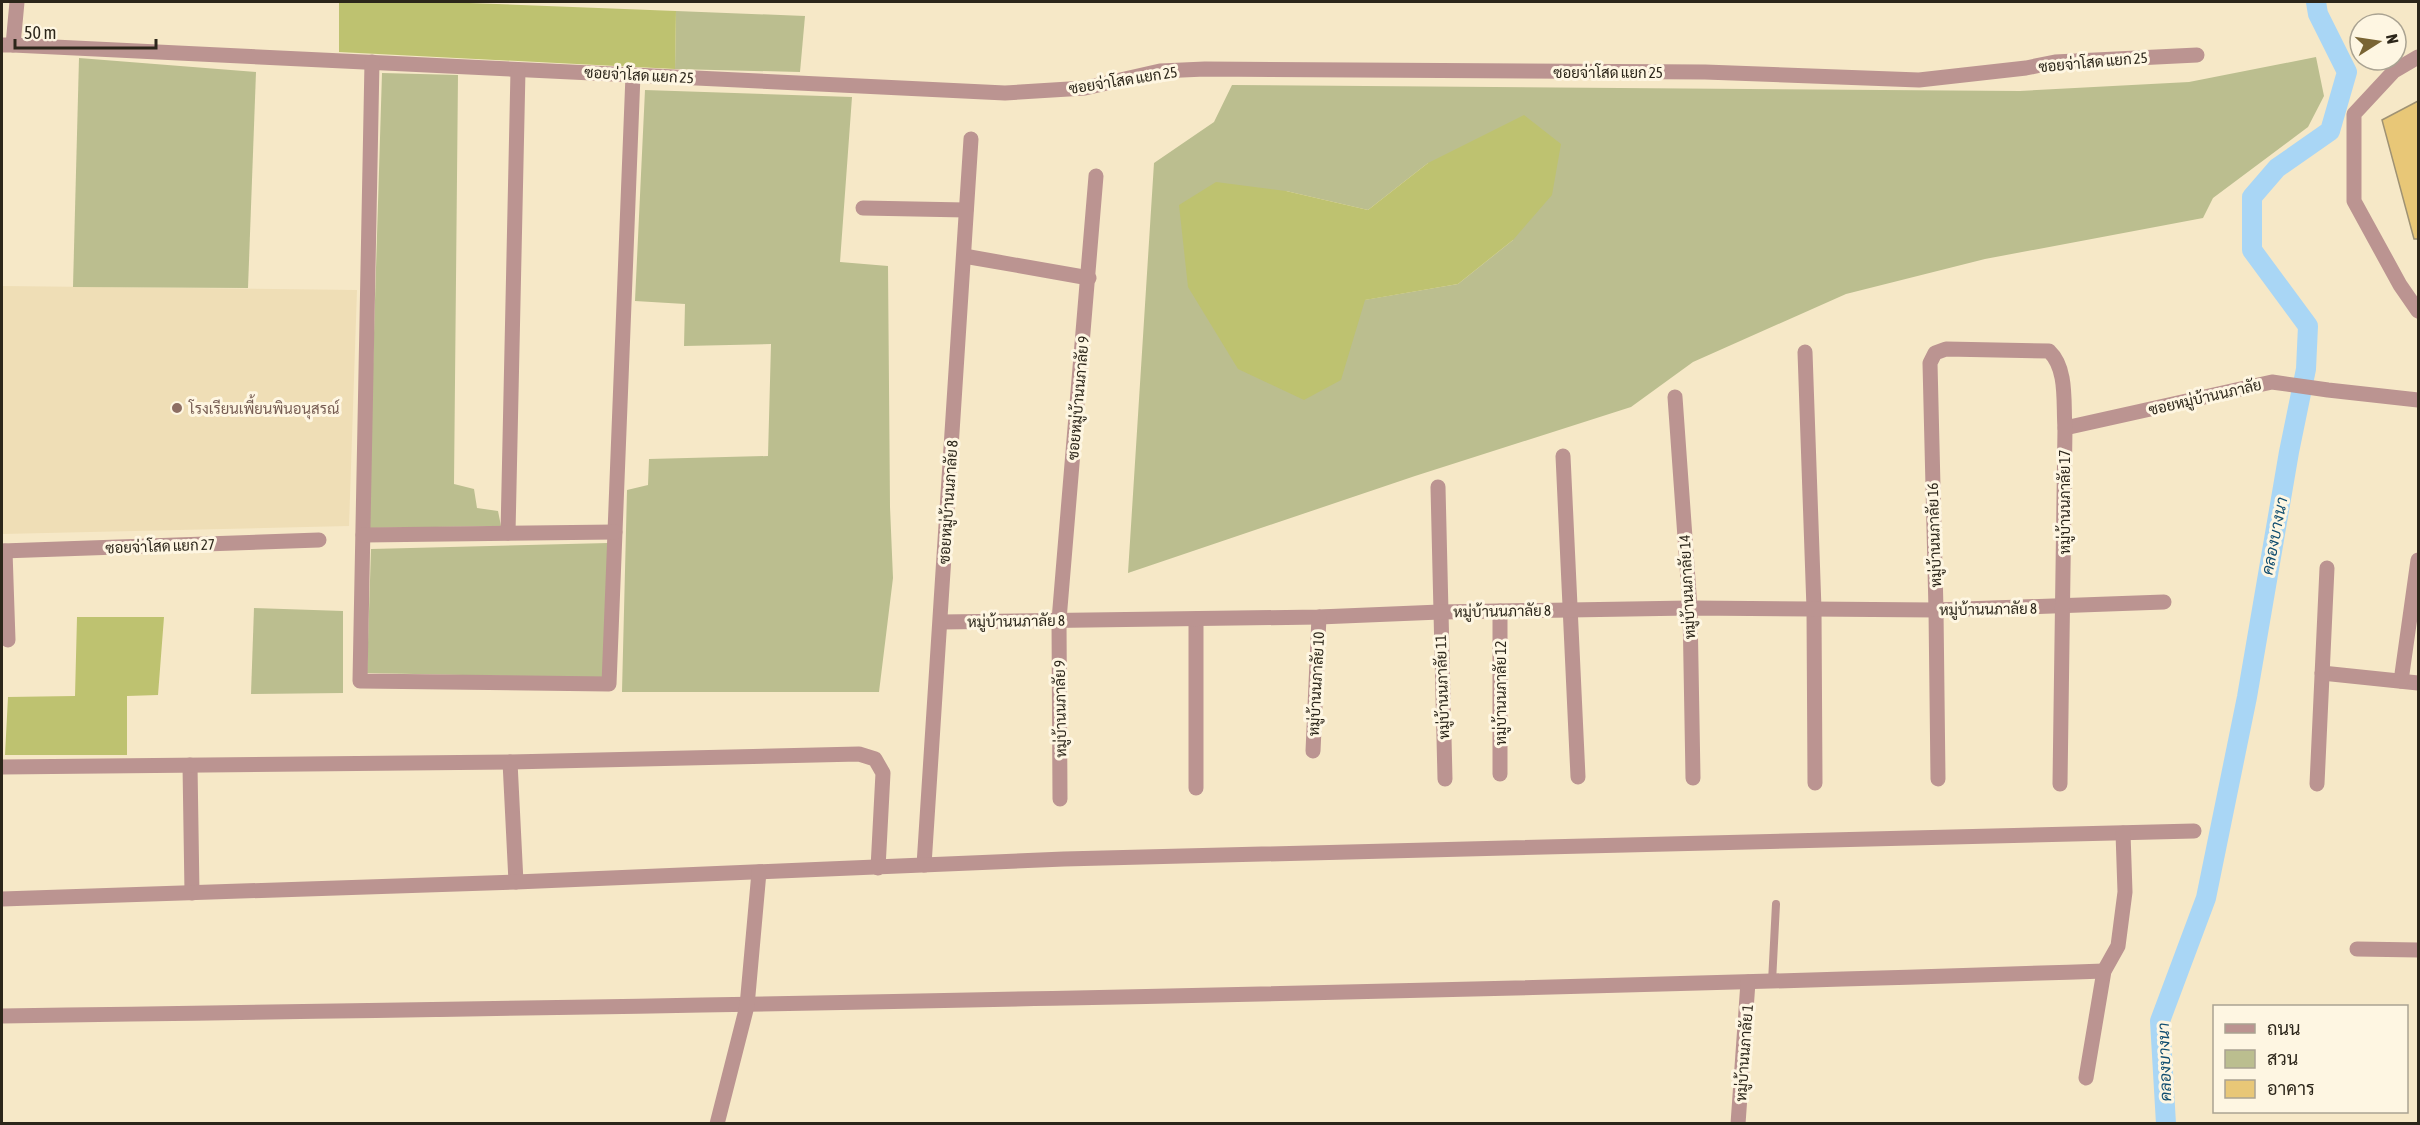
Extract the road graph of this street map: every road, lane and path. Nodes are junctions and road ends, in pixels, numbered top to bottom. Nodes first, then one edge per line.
1 (17, 2) edge
2 (7, 45) edge
3 (2197, 55) dead end
4 (2418, 57) edge
5 (372, 62) junction
6 (519, 70) junction
7 (633, 75) junction
8 (971, 139) dead end
9 (1096, 176) dead end
10 (863, 208) dead end
11 (966, 210) junction
12 (964, 256) junction
13 (1089, 278) junction
14 (2418, 310) edge
15 (1805, 352) dead end
16 (1930, 363) joint
17 (1674, 398) dead end
18 (2418, 400) edge
19 (2065, 428) junction
20 (1563, 456) dead end
21 (1438, 487) dead end
22 (615, 532) junction
23 (508, 533) junction
24 (363, 535) junction
25 (319, 540) dead end
26 (3, 551) edge
27 (2418, 560) edge
28 (2327, 568) dead end
29 (2164, 602) dead end
30 (2063, 607) junction
31 (1689, 608) junction
32 (1814, 609) junction
33 (1570, 610) junction
34 (1936, 610) junction
35 (1500, 611) junction
36 (1440, 612) junction
37 (1319, 617) junction
38 (1196, 619) junction
39 (1059, 620) junction
40 (941, 622) junction
41 (8, 640) dead end
42 (2322, 673) junction
43 (2401, 681) junction
44 (2418, 683) edge
45 (1313, 751) dead end
46 (510, 762) junction
47 (190, 765) junction
48 (2, 767) edge
49 (1500, 774) dead end
50 (1578, 777) dead end
51 (1693, 778) dead end
52 (1445, 779) dead end
53 (1938, 779) dead end
54 (1815, 783) dead end
55 (2060, 784) dead end
56 (2317, 784) dead end
57 (1196, 788) dead end
58 (1060, 799) dead end
59 (2194, 831) dead end
60 (2123, 833) junction
61 (924, 865) junction
62 (878, 868) junction
63 (759, 872) junction
64 (516, 882) junction
65 (192, 892) junction
66 (2, 899) edge
67 (1776, 904) dead end
68 (2356, 949) dead end
69 (2418, 950) edge
70 (2104, 971) junction
71 (1748, 982) junction
72 (1772, 982) junction
73 (747, 1006) junction
74 (2, 1016) edge
75 (2086, 1078) dead end
76 (717, 1124) edge
77 (1738, 1124) edge

1 - 2 street
2 - 5 street, ซอยจ่าโสด แยก 25
3 - 7 street, ซอยจ่าโสด แยก 25
4 - 14 street
5 - 6 street, ซอยจ่าโสด แยก 25
5 - 24 street
6 - 7 street, ซอยจ่าโสด แยก 25
6 - 23 street
7 - 22 street
8 - 11 street, ซอยหมู่บ้านนภาลัย 8
9 - 13 street, ซอยหมู่บ้านนภาลัย 9
10 - 11 street
11 - 12 street, ซอยหมู่บ้านนภาลัย 8
12 - 13 street
12 - 40 street, ซอยหมู่บ้านนภาลัย 8
13 - 39 street, ซอยหมู่บ้านนภาลัย 9
15 - 32 street
16 - 19 street, หมู่บ้านนภาลัย 17
16 - 34 street, หมู่บ้านนภาลัย 16
17 - 31 street, หมู่บ้านนภาลัย 14
18 - 19 street, ซอยหมู่บ้านนภาลัย
19 - 30 street, หมู่บ้านนภาลัย 17
20 - 33 street
21 - 36 street, หมู่บ้านนภาลัย 11
22 - 23 street
22 - 24 street
23 - 24 street
25 - 26 street, ซอยจ่าโสด แยก 27
26 - 41 street
27 - 43 street
28 - 42 street
29 - 30 street, หมู่บ้านนภาลัย 8
30 - 34 street, หมู่บ้านนภาลัย 8
30 - 55 street, หมู่บ้านนภาลัย 17
31 - 32 street, หมู่บ้านนภาลัย 8
31 - 33 street, หมู่บ้านนภาลัย 8
31 - 51 street, หมู่บ้านนภาลัย 14
32 - 34 street, หมู่บ้านนภาลัย 8
32 - 54 street
33 - 35 street, หมู่บ้านนภาลัย 8
33 - 50 street
34 - 53 street, หมู่บ้านนภาลัย 16
35 - 36 street, หมู่บ้านนภาลัย 8
35 - 49 street, หมู่บ้านนภาลัย 12
36 - 37 street, หมู่บ้านนภาลัย 8
36 - 52 street, หมู่บ้านนภาลัย 11
37 - 38 street, หมู่บ้านนภาลัย 8
37 - 45 street, หมู่บ้านนภาลัย 10
38 - 39 street, หมู่บ้านนภาลัย 8
38 - 57 street
39 - 40 street, หมู่บ้านนภาลัย 8
39 - 58 street, หมู่บ้านนภาลัย 9
40 - 61 street, ซอยหมู่บ้านนภาลัย 8
42 - 43 street
42 - 56 street
43 - 44 street
46 - 47 street
46 - 62 street
46 - 64 street
47 - 48 street
47 - 65 street
59 - 60 street
60 - 61 street
60 - 70 street
61 - 62 street
62 - 63 street
63 - 64 street
63 - 73 street
64 - 65 street
65 - 66 street
67 - 72 lane
68 - 69 street
70 - 72 street
70 - 75 street
71 - 72 street
71 - 73 street
71 - 77 street, หมู่บ้านนภาลัย 1
73 - 74 street
73 - 76 street

